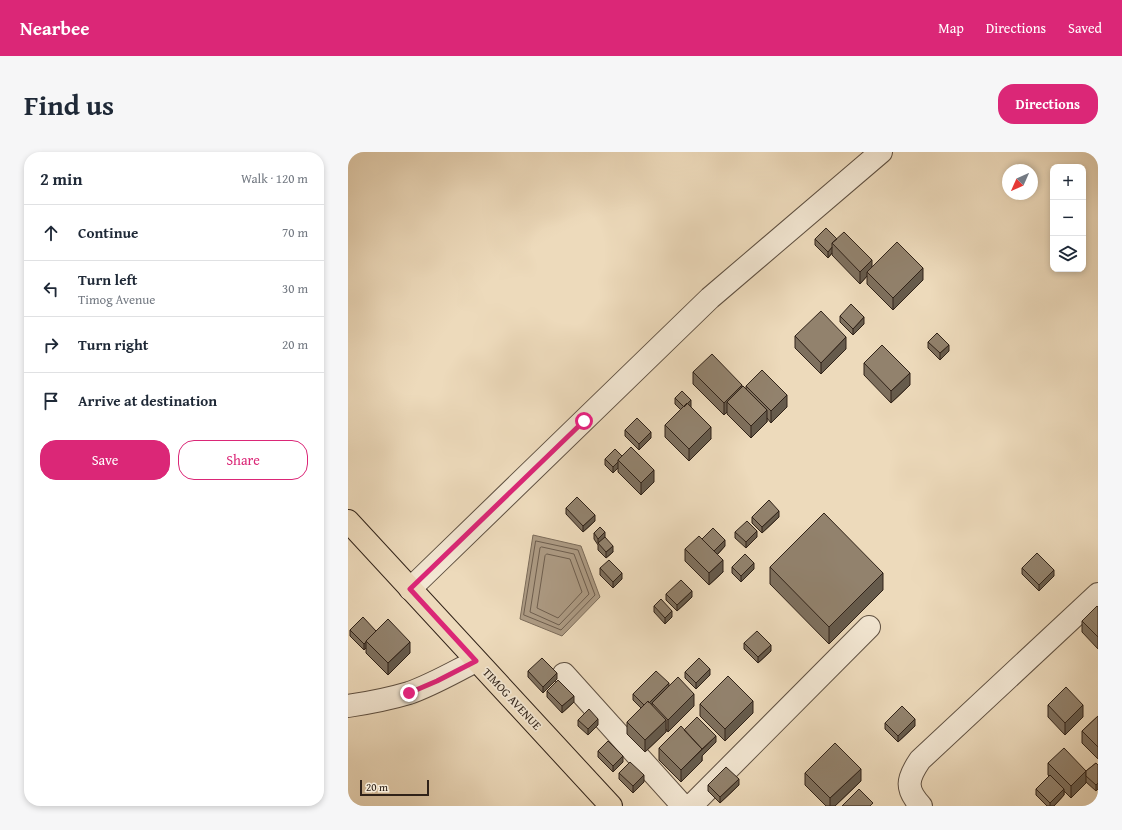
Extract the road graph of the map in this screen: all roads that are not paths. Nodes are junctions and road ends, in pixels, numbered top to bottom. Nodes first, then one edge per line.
1 (881, 152) edge
2 (348, 521) edge
3 (410, 589) junction
4 (1098, 594) edge
5 (869, 627) dead end
6 (476, 661) junction
7 (564, 674) dead end
8 (348, 706) edge
9 (611, 806) edge
10 (683, 806) edge
11 (691, 806) edge
12 (921, 806) edge

1 - 3 street
2 - 3 main road, TIMOG AVENUE
3 - 6 main road, TIMOG AVENUE
4 - 12 street
5 - 11 street
6 - 8 street
6 - 9 main road, TIMOG AVENUE
7 - 10 street

